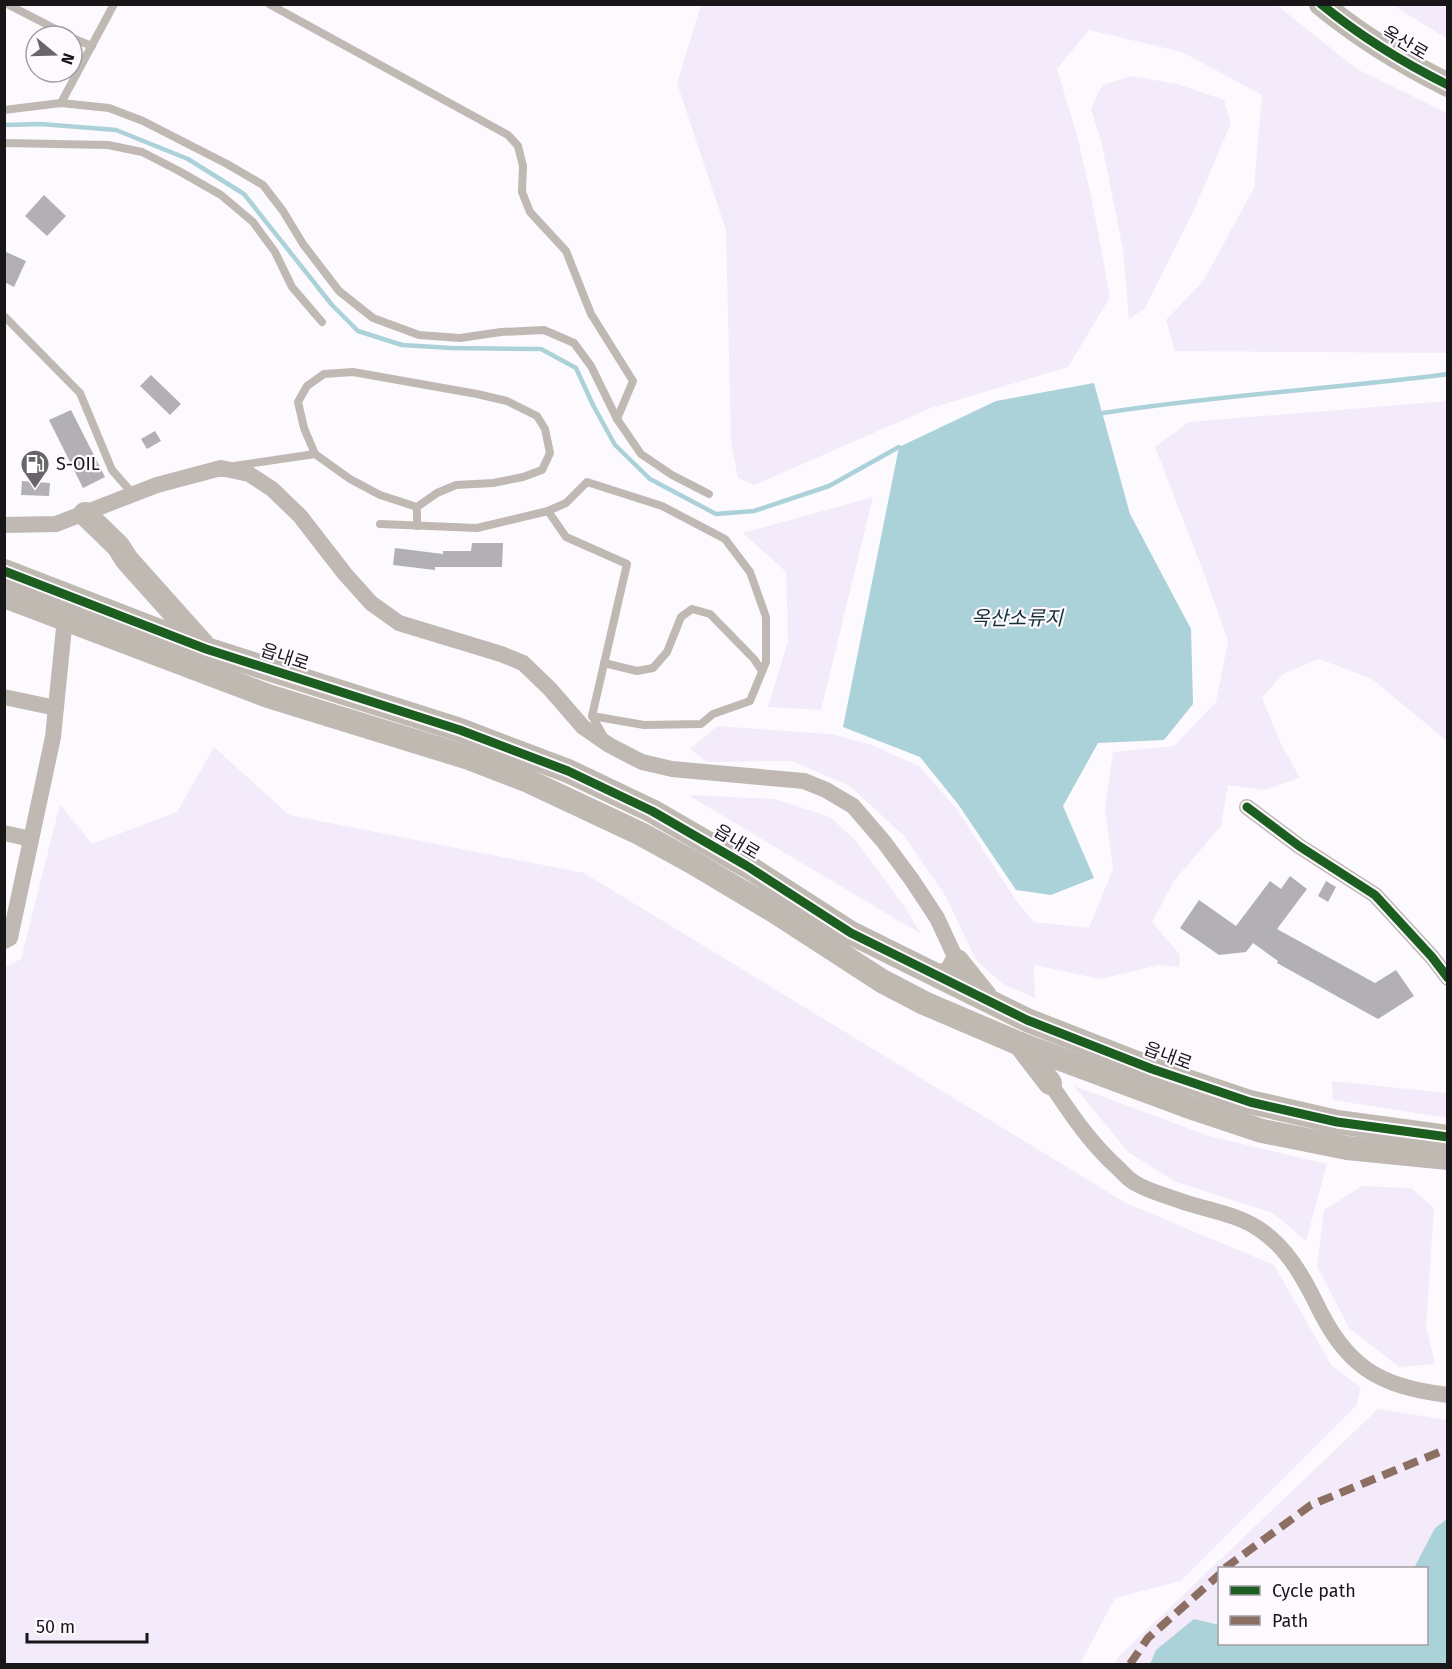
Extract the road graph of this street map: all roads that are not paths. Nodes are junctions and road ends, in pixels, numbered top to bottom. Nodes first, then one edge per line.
1 (7, 4) edge
2 (114, 4) edge
3 (269, 4) edge
4 (1321, 4) edge
5 (45, 24) edge
6 (84, 43) edge
7 (92, 46) junction
8 (1448, 85) edge
9 (61, 104) junction
10 (4, 110) edge
11 (4, 143) edge
12 (4, 316) edge
13 (322, 322) dead end
14 (617, 419) junction
15 (315, 454) junction
16 (222, 468) junction
17 (709, 494) dead end
18 (134, 495) junction
19 (417, 507) junction
20 (548, 512) junction
21 (85, 514) junction
22 (380, 524) dead end
23 (4, 525) edge
24 (417, 526) junction
25 (4, 571) edge
26 (4, 596) edge
27 (65, 618) junction
28 (206, 649) junction
29 (604, 663) junction
30 (762, 671) junction
31 (4, 697) edge
32 (56, 708) junction
33 (592, 716) junction
34 (609, 745) junction
35 (1247, 807) dead end
36 (4, 832) edge
37 (31, 839) junction
38 (4, 941) edge
39 (957, 961) junction
40 (940, 977) junction
41 (1448, 978) edge
42 (990, 1002) junction
43 (1020, 1044) junction
44 (1058, 1059) junction
45 (1050, 1083) junction
46 (1448, 1137) edge
47 (1448, 1158) edge
48 (1448, 1395) edge

1 - 5 lane
2 - 7 lane
3 - 14 lane
4 - 8 street, 옥산로
6 - 7 lane
7 - 9 lane
9 - 10 lane
9 - 14 lane
11 - 13 lane
12 - 18 lane
14 - 17 lane
15 - 16 lane
15 - 19 lane
15 - 19 lane
16 - 18 street
16 - 34 street
18 - 21 street
19 - 24 lane
20 - 24 lane
20 - 29 lane
20 - 30 lane
21 - 23 street
21 - 28 street
22 - 24 lane
25 - 28 street, 읍내로
26 - 27 street
27 - 32 street
27 - 43 street
28 - 40 street, 읍내로
29 - 30 lane
29 - 33 lane
30 - 33 lane
31 - 32 street
32 - 37 street
33 - 34 lane
34 - 39 street
35 - 41 street
36 - 37 street
37 - 38 street
39 - 40 street
39 - 42 street
40 - 42 street, 읍내로
42 - 46 street, 읍내로
43 - 44 street
43 - 45 street
44 - 45 street
44 - 47 street
45 - 48 street

